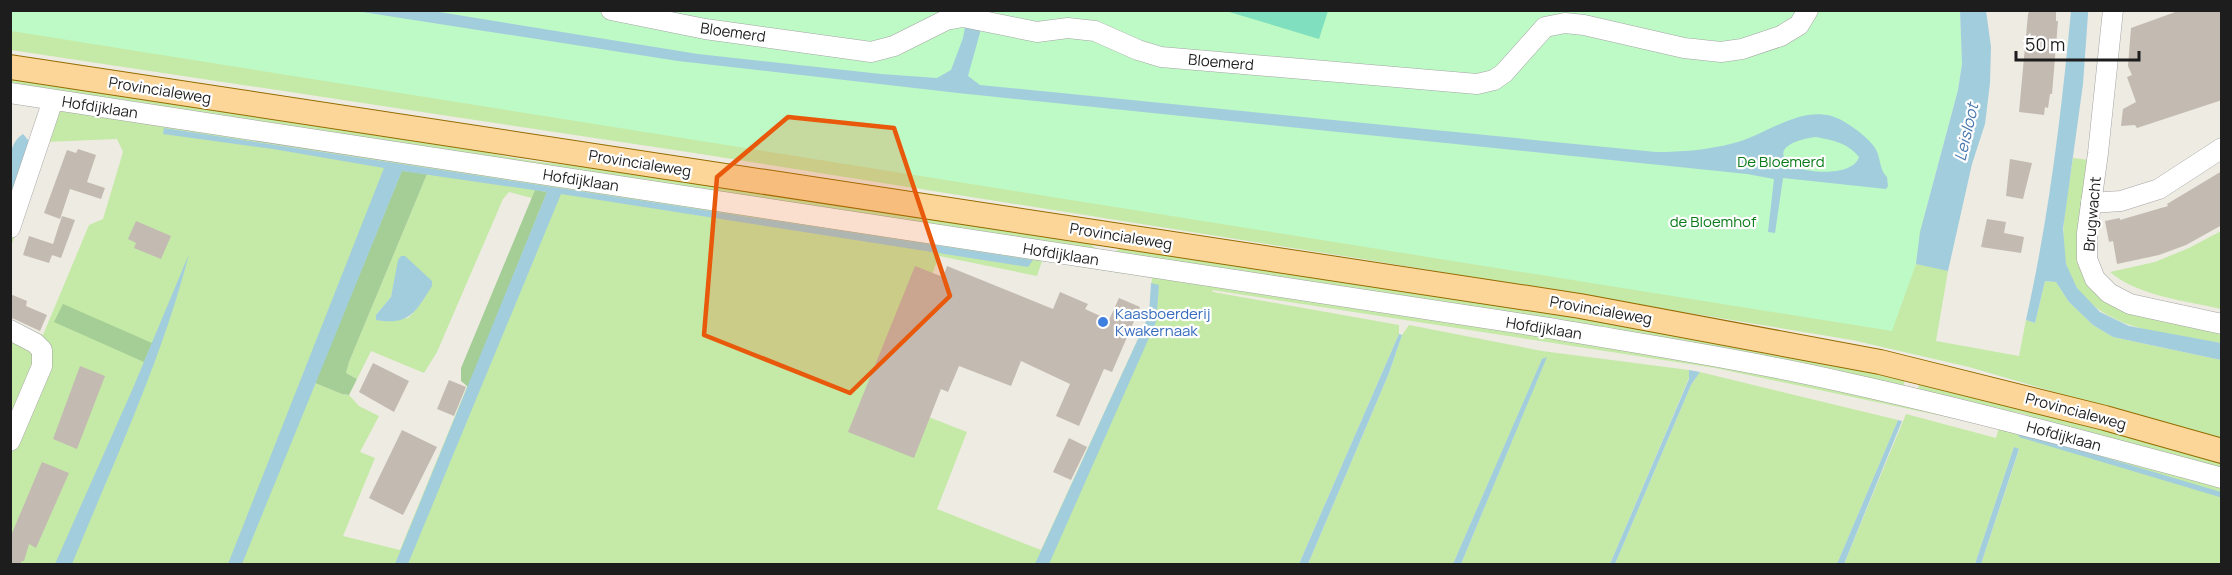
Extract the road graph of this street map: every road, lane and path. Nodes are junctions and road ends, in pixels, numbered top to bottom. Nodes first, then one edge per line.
1 (611, 10) edge
2 (1808, 10) edge
3 (2113, 10) edge
4 (10, 67) edge
5 (11, 94) edge
6 (53, 100) junction
7 (2222, 148) edge
8 (2091, 203) junction
9 (10, 228) edge
10 (1114, 235) junction
11 (1109, 262) junction
12 (2222, 324) edge
13 (10, 330) edge
14 (1914, 370) junction
15 (1906, 398) junction
16 (10, 441) edge
17 (2222, 451) edge
18 (2222, 478) edge

1 - 2 street, Bloemerd
3 - 8 street, Brugwacht
4 - 10 main road, Provincialeweg
5 - 6 street, Hofdijklaan
6 - 9 street, Hofdijklaan
6 - 11 street, Hofdijklaan
7 - 8 street
8 - 12 street, Brugwacht
10 - 11 street, Hofdijklaan
10 - 14 main road, Provincialeweg
11 - 15 street, Hofdijklaan
13 - 16 street
14 - 15 street
14 - 17 main road, Provincialeweg
15 - 18 street, Hofdijklaan

